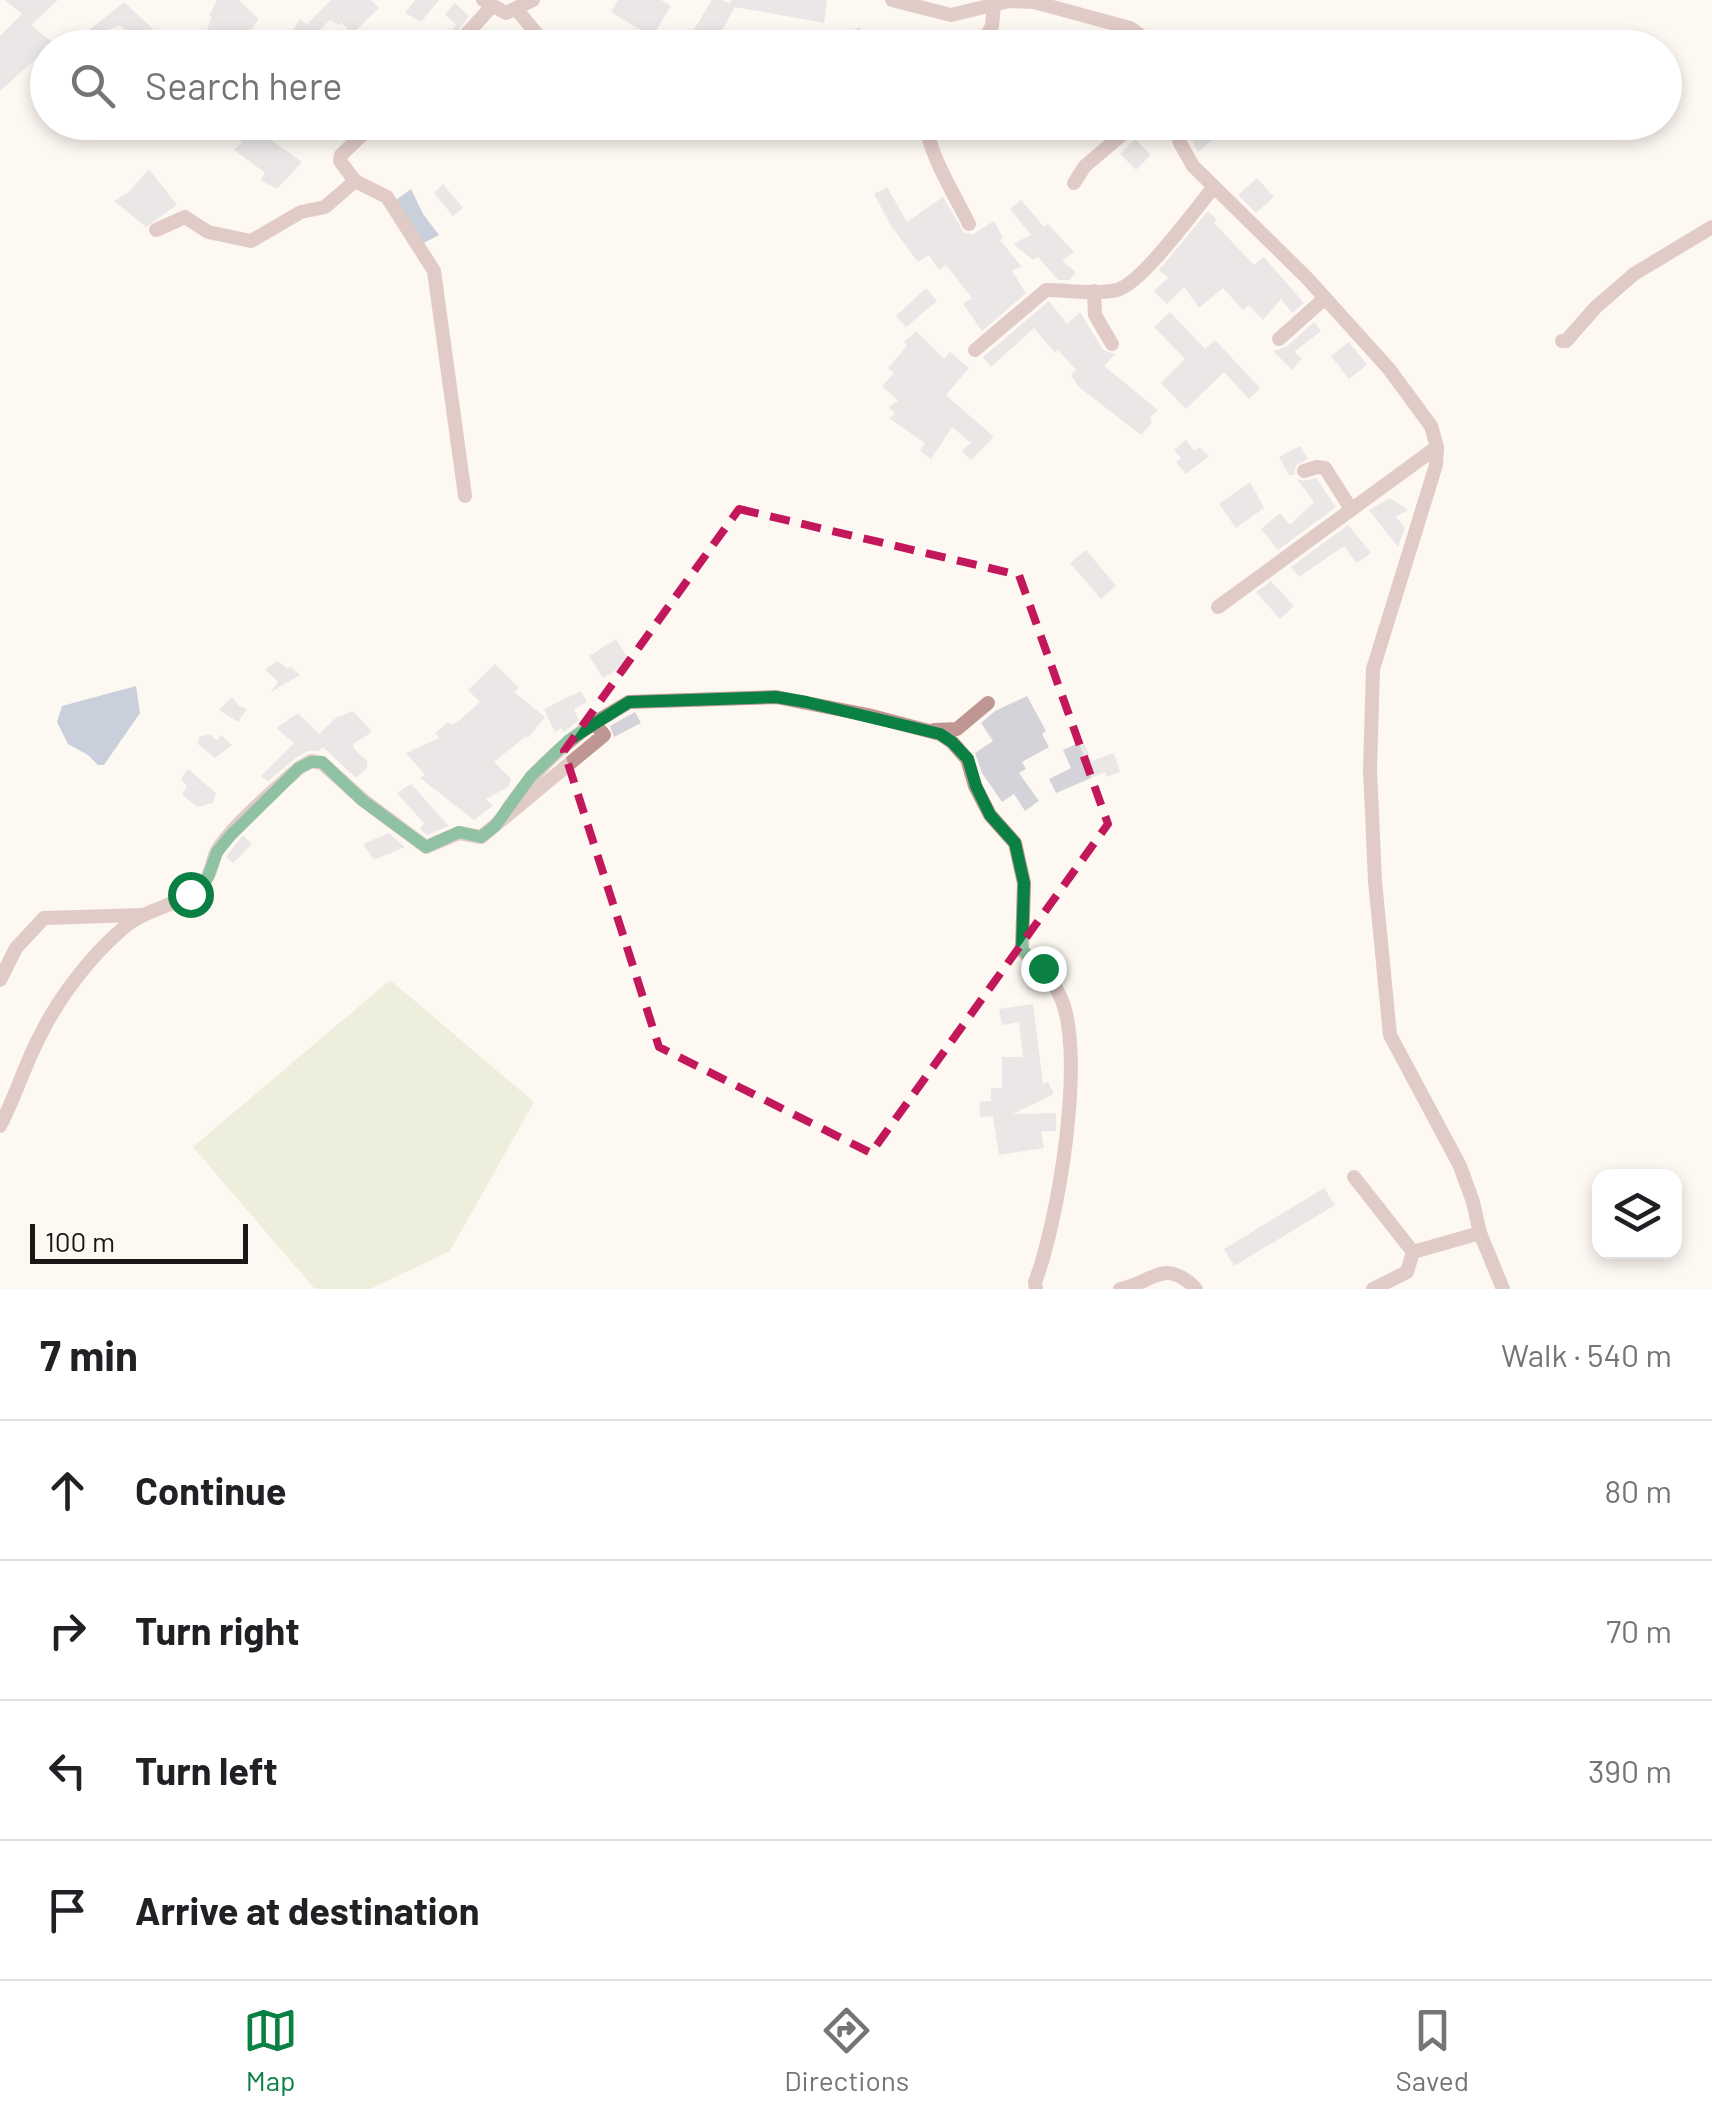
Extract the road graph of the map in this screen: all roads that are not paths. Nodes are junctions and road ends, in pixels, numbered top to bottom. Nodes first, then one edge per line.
1 (533, 0) edge
2 (892, 0) edge
3 (487, 3) edge
4 (994, 6) junction
5 (517, 10) junction
6 (467, 30) edge
7 (533, 30) edge
8 (990, 30) edge
9 (1133, 30) edge
10 (358, 140) edge
11 (929, 140) edge
12 (1115, 140) edge
13 (1179, 140) edge
14 (355, 182) junction
15 (1074, 183) dead end
16 (1213, 188) junction
17 (969, 224) dead end
18 (1712, 227) edge
19 (156, 230) dead end
20 (1094, 291) junction
21 (1325, 298) junction
22 (1279, 338) dead end
23 (1562, 341) dead end
24 (1112, 344) dead end
25 (975, 350) dead end
26 (1437, 447) junction
27 (1304, 471) dead end
28 (465, 496) dead end
29 (1352, 509) junction
30 (1218, 607) dead end
31 (988, 703) dead end
32 (928, 730) junction
33 (142, 915) junction
34 (0, 980) edge
35 (0, 1126) edge
36 (1354, 1176) dead end
37 (1480, 1233) junction
38 (1413, 1252) junction
39 (1036, 1289) edge
40 (1120, 1289) edge
41 (1196, 1289) edge
42 (1373, 1289) edge
43 (1503, 1289) edge

1 - 5 street
2 - 4 street
3 - 5 street
3 - 6 street
4 - 8 street
4 - 9 street
5 - 7 street
10 - 14 street
11 - 17 street
12 - 15 street
13 - 16 street
14 - 19 street
14 - 28 street
16 - 20 street
16 - 21 street
18 - 23 street
20 - 24 street
20 - 25 street
21 - 22 street
21 - 26 street
26 - 29 street
26 - 37 street
27 - 29 street
29 - 30 street
31 - 32 street
32 - 33 street
32 - 39 street
33 - 34 street
33 - 35 street
36 - 38 street
37 - 38 street
37 - 43 street
38 - 42 street
40 - 41 street

